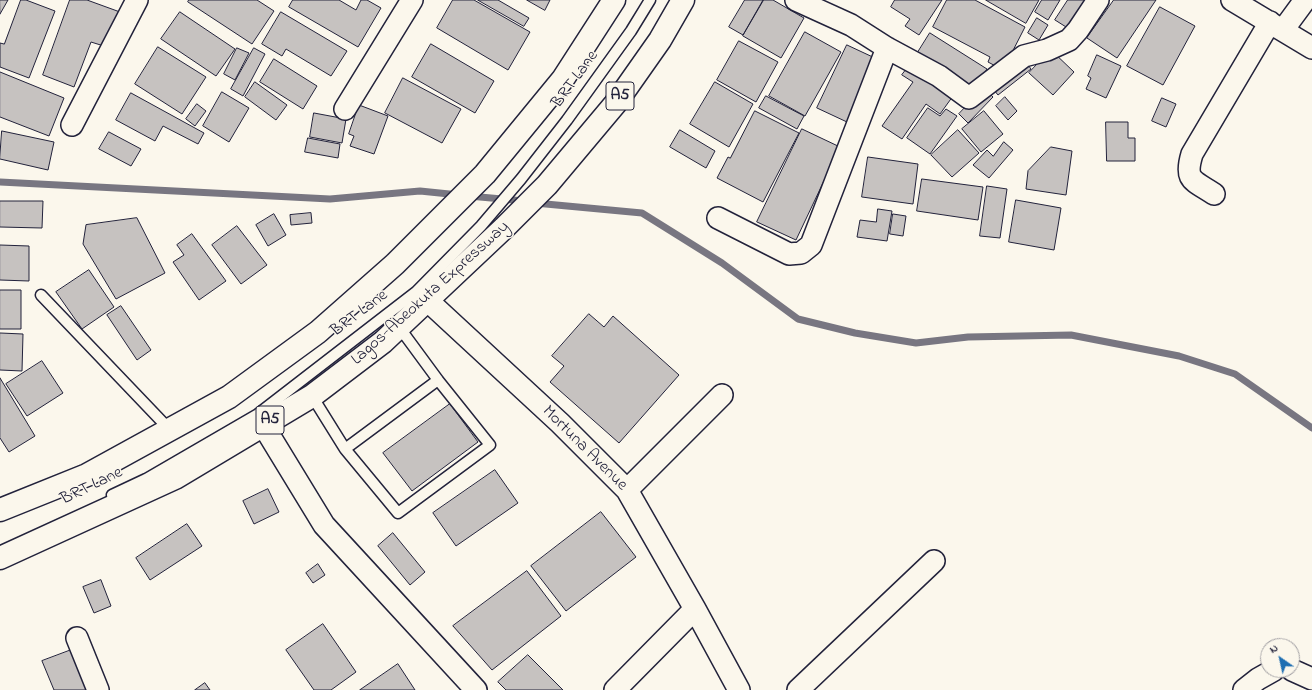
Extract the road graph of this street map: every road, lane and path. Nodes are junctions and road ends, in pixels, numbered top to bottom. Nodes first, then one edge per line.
1 (412, 0) edge
2 (614, 0) edge
3 (650, 0) edge
4 (683, 0) edge
5 (796, 0) edge
6 (1098, 0) edge
7 (1232, 0) edge
8 (1305, 0) edge
9 (135, 1) edge
10 (1276, 26) junction
11 (887, 48) junction
12 (1312, 48) edge
13 (345, 109) dead end
14 (72, 125) dead end
15 (1214, 194) dead end
16 (718, 218) dead end
17 (41, 295) dead end
18 (427, 300) junction
19 (399, 327) junction
20 (438, 380) junction
21 (722, 395) dead end
22 (312, 396) junction
23 (263, 424) junction
24 (170, 430) junction
25 (345, 449) junction
26 (627, 490) junction
27 (0, 510) edge
28 (0, 548) edge
29 (0, 558) edge
30 (934, 561) dead end
31 (695, 609) junction
32 (77, 638) dead end
33 (1300, 674) edge
34 (1260, 678) edge
35 (1312, 679) edge
36 (98, 690) edge
37 (476, 690) edge
38 (615, 690) edge
39 (738, 690) edge
40 (798, 690) edge
41 (1244, 690) edge

1 - 13 street
2 - 24 highway, A5
3 - 28 lane, BRT Lane
4 - 18 highway, Lagos-Abeokuta Expressway / A5
5 - 11 street
6 - 11 street
7 - 10 street
8 - 10 street
9 - 14 street
10 - 12 street
10 - 15 street
11 - 16 street
17 - 24 lane
18 - 19 highway, Lagos-Abeokuta Expressway / A5
18 - 26 street, Mortuna Avenue
19 - 20 lane
19 - 22 highway, Lagos-Abeokuta Expressway / A5
20 - 25 lane
20 - 25 lane
21 - 26 street
22 - 23 highway, Lagos-Abeokuta Expressway / A5
22 - 25 lane
23 - 29 highway, Lagos-Abeokuta Expressway / A5
23 - 37 street
24 - 27 highway, A5
26 - 31 street, Mortuna Avenue
30 - 40 street
31 - 38 street
31 - 39 street, Mortuna Avenue
32 - 36 street
33 - 35 street
34 - 41 street

